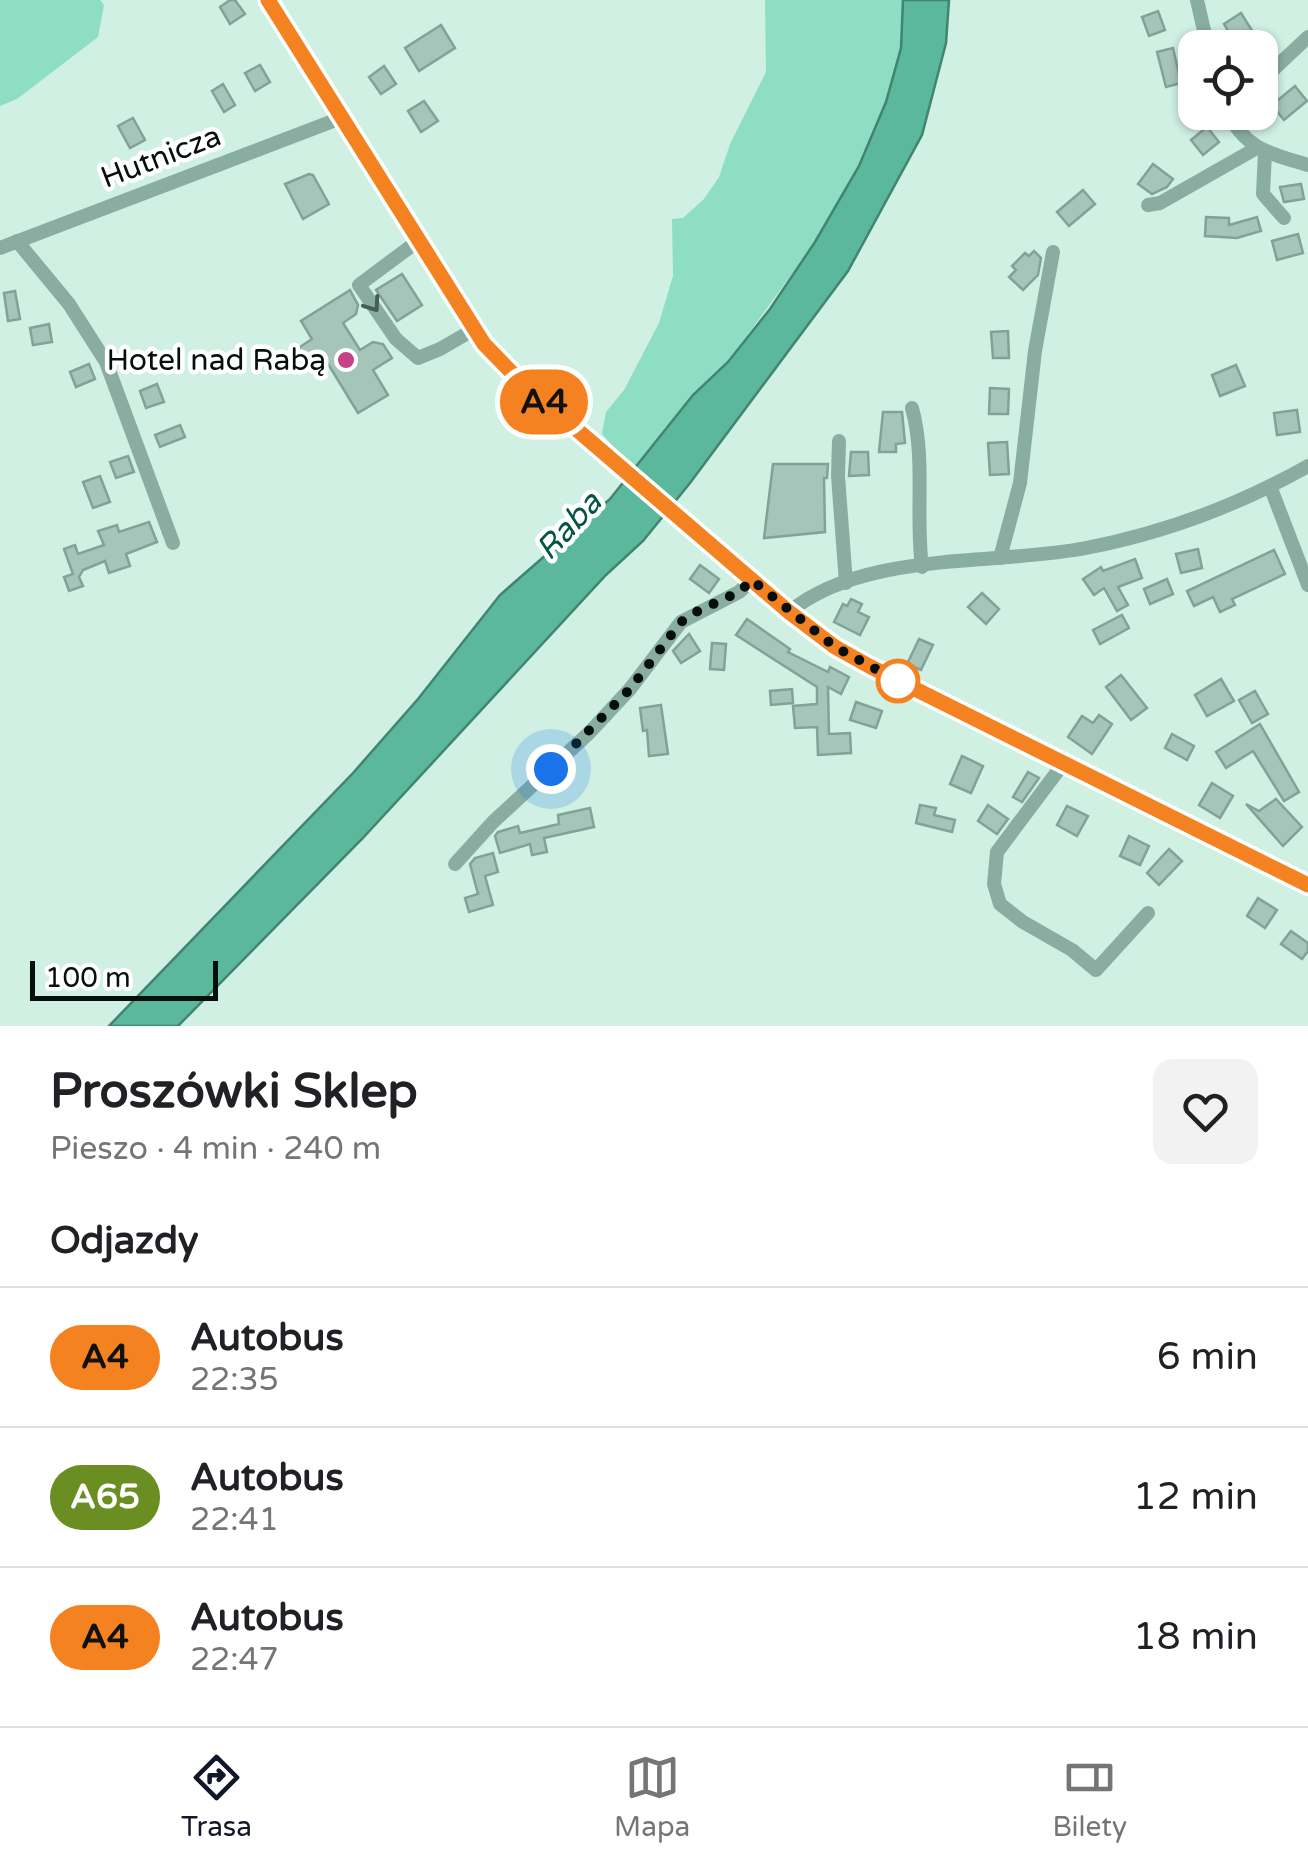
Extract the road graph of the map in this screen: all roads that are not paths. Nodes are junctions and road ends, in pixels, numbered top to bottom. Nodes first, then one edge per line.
1 (268, 0) edge
2 (1197, 0) edge
3 (1204, 30) edge
4 (1308, 37) edge
5 (1278, 65) edge
6 (342, 118) junction
7 (1238, 130) edge
8 (1260, 151) junction
9 (1308, 165) edge
10 (1148, 205) dead end
11 (1284, 218) dead end
12 (17, 241) junction
13 (418, 241) junction
14 (0, 248) edge
15 (1053, 252) dead end
16 (474, 330) junction
17 (912, 408) dead end
18 (839, 441) dead end
19 (1308, 466) edge
20 (1270, 486) junction
21 (173, 543) dead end
22 (1000, 558) junction
23 (922, 566) junction
24 (752, 580) junction
25 (846, 583) junction
26 (1308, 586) edge
27 (789, 612) junction
28 (1064, 764) junction
29 (455, 864) dead end
30 (1308, 885) edge
31 (1148, 912) dead end

1 - 6 main road
2 - 3 street
4 - 5 street
6 - 12 street, Hutnicza
6 - 13 main road
7 - 8 street
8 - 9 street
8 - 10 street
8 - 11 street
12 - 14 street, Hutnicza
12 - 21 street
13 - 16 main road
13 -> 16 street
15 - 22 street
16 - 24 main road
17 - 23 street
18 - 25 street
19 - 20 street
20 - 22 street
20 - 26 street
22 - 23 street
23 - 25 street
24 - 27 main road
24 - 29 street
25 - 27 street
27 - 28 main road
28 - 30 main road
28 - 31 street

